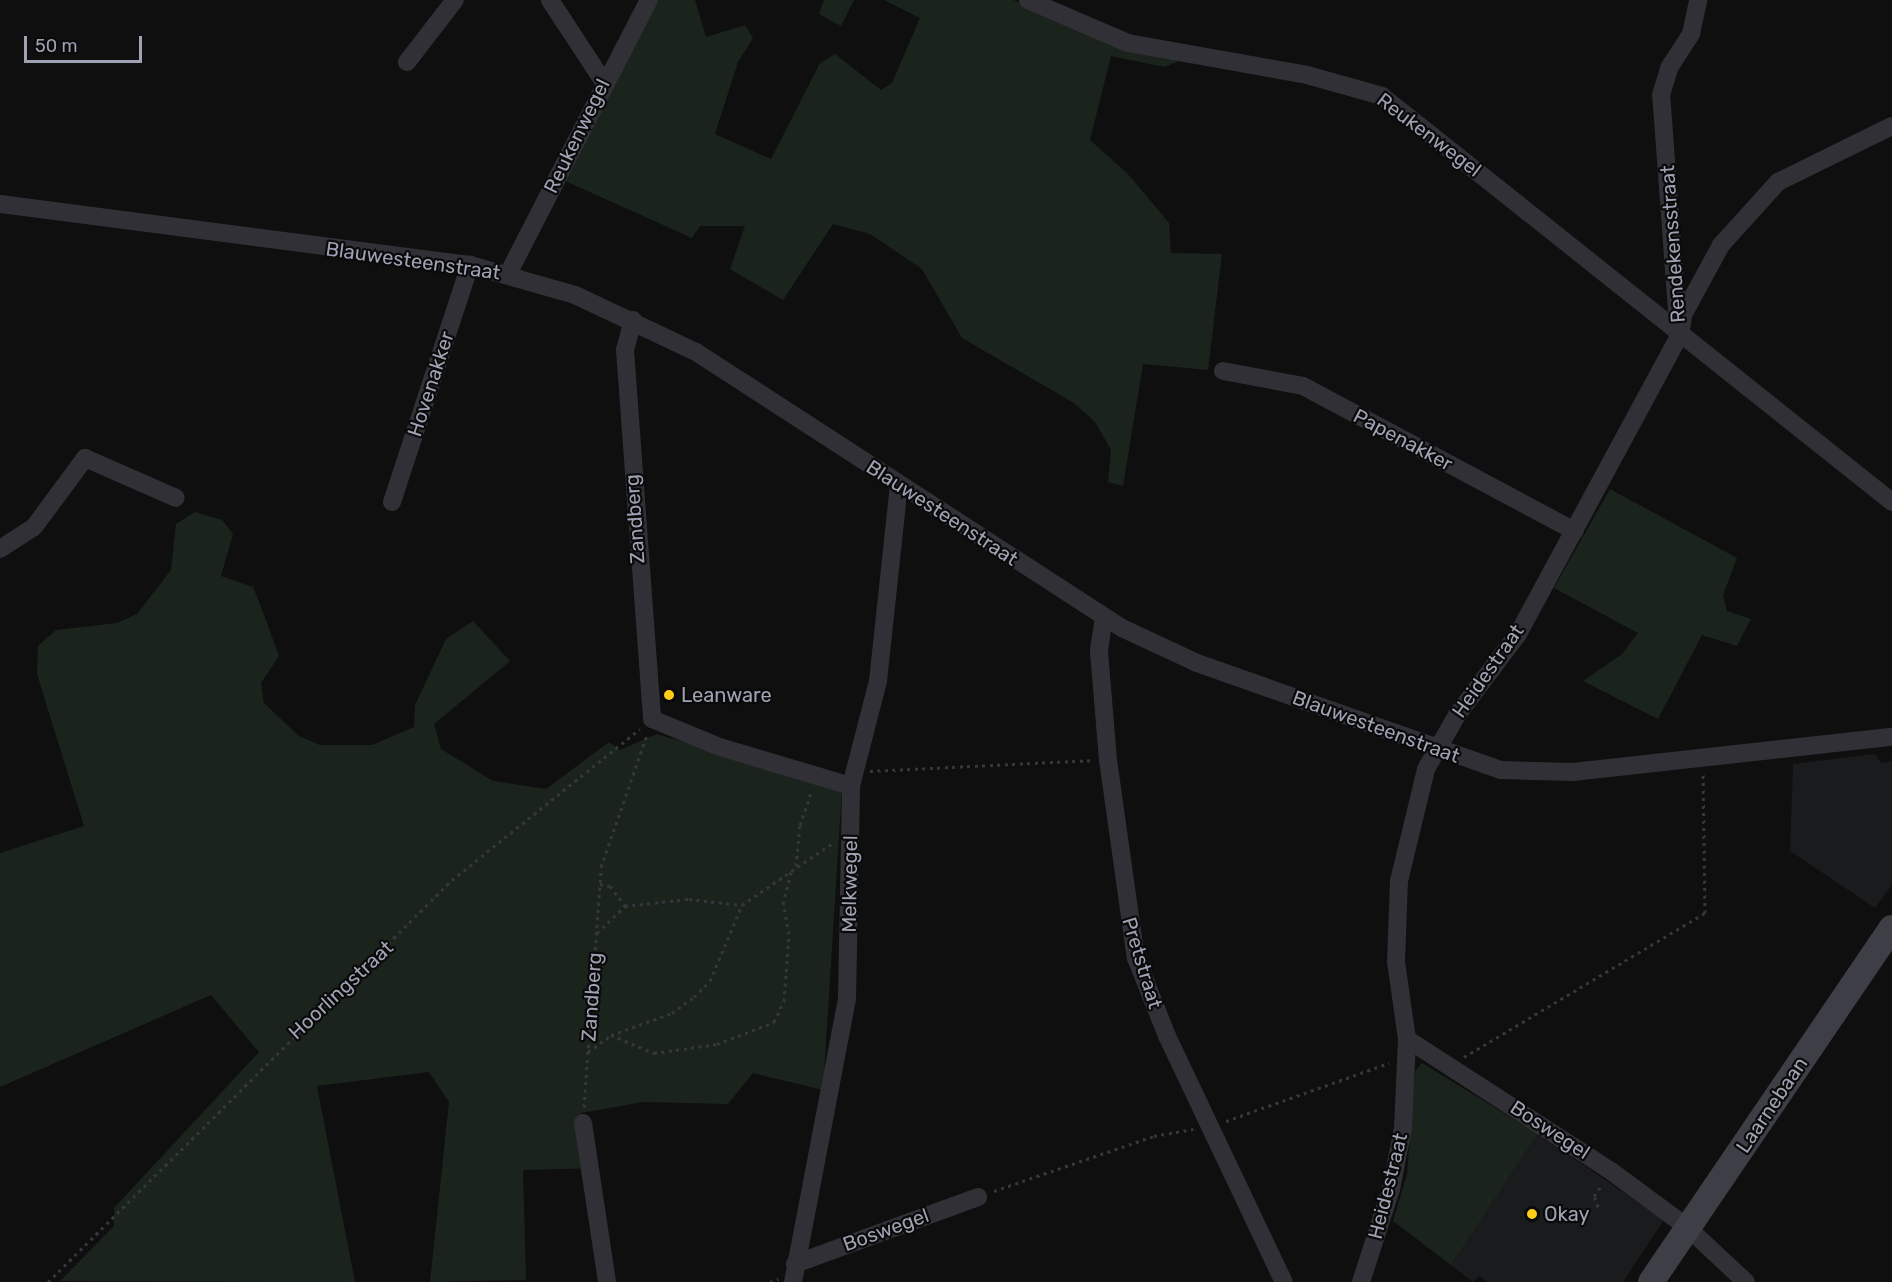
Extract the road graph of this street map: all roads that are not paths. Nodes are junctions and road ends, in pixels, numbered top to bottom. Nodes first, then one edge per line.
1 (455, 0) edge
2 (550, 0) edge
3 (649, 0) edge
4 (1028, 0) edge
5 (1698, 0) edge
6 (407, 62) dead end
7 (603, 81) junction
8 (1892, 126) edge
9 (0, 204) edge
10 (470, 265) junction
11 (508, 274) junction
12 (633, 320) junction
13 (1680, 335) junction
14 (1223, 371) dead end
15 (899, 485) junction
16 (176, 498) dead end
17 (392, 502) dead end
18 (1892, 502) edge
19 (1575, 531) junction
20 (0, 549) edge
21 (1104, 618) junction
22 (1892, 738) edge
23 (1436, 751) junction
24 (852, 779) junction
25 (1892, 928) edge
26 (1407, 1039) junction
27 (583, 1123) road end
28 (978, 1197) dead end
29 (1688, 1228) junction
30 (794, 1273) edge
31 (607, 1282) edge
32 (1284, 1282) edge
33 (1361, 1282) edge
34 (1651, 1282) edge
35 (1746, 1282) edge

1 - 6 street
2 - 7 street
3 - 7 street, Reukenwegel
4 - 13 street, Reukenwegel
5 - 13 street, Rendekensstraat
7 - 11 street, Reukenwegel
8 - 13 street, Heidestraat
9 - 10 street, Blauwesteenstraat
10 - 11 street, Blauwesteenstraat
10 - 17 street, Hovenakker
11 - 12 street, Blauwesteenstraat
12 - 15 street, Blauwesteenstraat
12 - 24 street, Zandberg
13 - 18 street, Rendekensstraat
13 - 19 street, Heidestraat
14 - 19 street, Papenakker
15 - 21 street, Blauwesteenstraat
15 - 24 street, Melkwegel
16 - 20 street
19 - 23 street, Heidestraat
21 - 23 street, Blauwesteenstraat
21 - 32 street, Pretstraat
22 - 23 street, Blauwesteenstraat
23 - 26 street, Heidestraat
24 - 30 street, Melkwegel
25 - 29 street, Laarnebaan
26 - 29 street, Boswegel
26 - 33 street, Heidestraat
27 - 31 street
28 - 30 street, Boswegel
29 - 34 street, Laarnebaan
29 - 35 street, Boswegel

